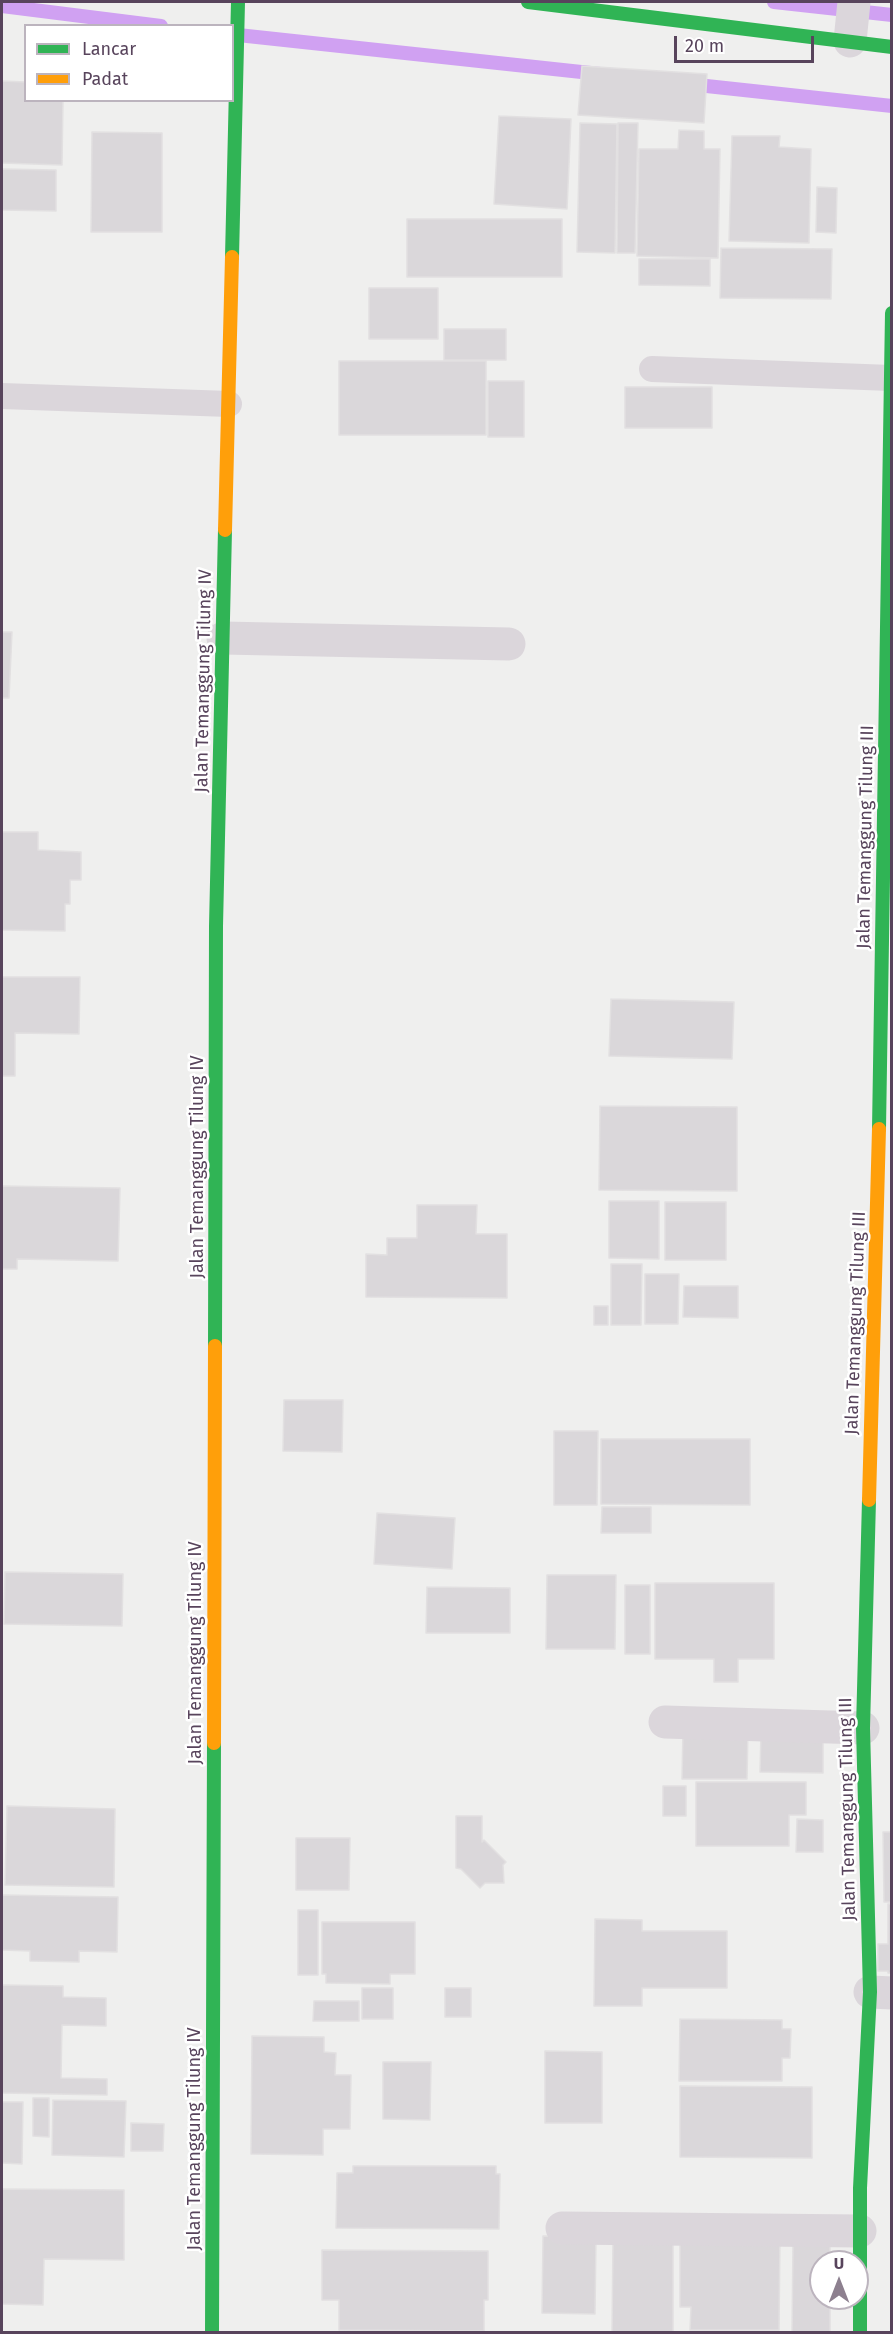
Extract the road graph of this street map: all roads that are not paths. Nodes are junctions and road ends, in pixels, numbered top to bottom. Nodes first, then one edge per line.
1 (238, 2) edge
2 (528, 2) edge
3 (854, 2) edge
4 (850, 41) junction
5 (891, 48) edge
6 (891, 313) edge
7 (652, 369) dead end
8 (891, 378) edge
9 (2, 396) edge
10 (229, 404) junction
11 (223, 638) junction
12 (509, 644) dead end
13 (665, 1722) dead end
14 (863, 1728) junction
15 (881, 1993) edge
16 (562, 2228) dead end
17 (860, 2231) junction
18 (212, 2332) edge
19 (860, 2332) edge

1 - 10 street, Jalan Temanggung Tilung IV
2 - 4 street
3 - 4 street
4 - 5 street
6 - 8 street, Jalan Temanggung Tilung III
7 - 8 lane
8 - 14 street, Jalan Temanggung Tilung III
9 - 10 lane
10 - 11 street, Jalan Temanggung Tilung IV
11 - 12 street
11 - 18 street, Jalan Temanggung Tilung IV
13 - 14 street
14 - 15 street, Jalan Temanggung Tilung III
15 - 17 street, Jalan Temanggung Tilung III
16 - 17 street
17 - 19 street, Jalan Temanggung Tilung III

